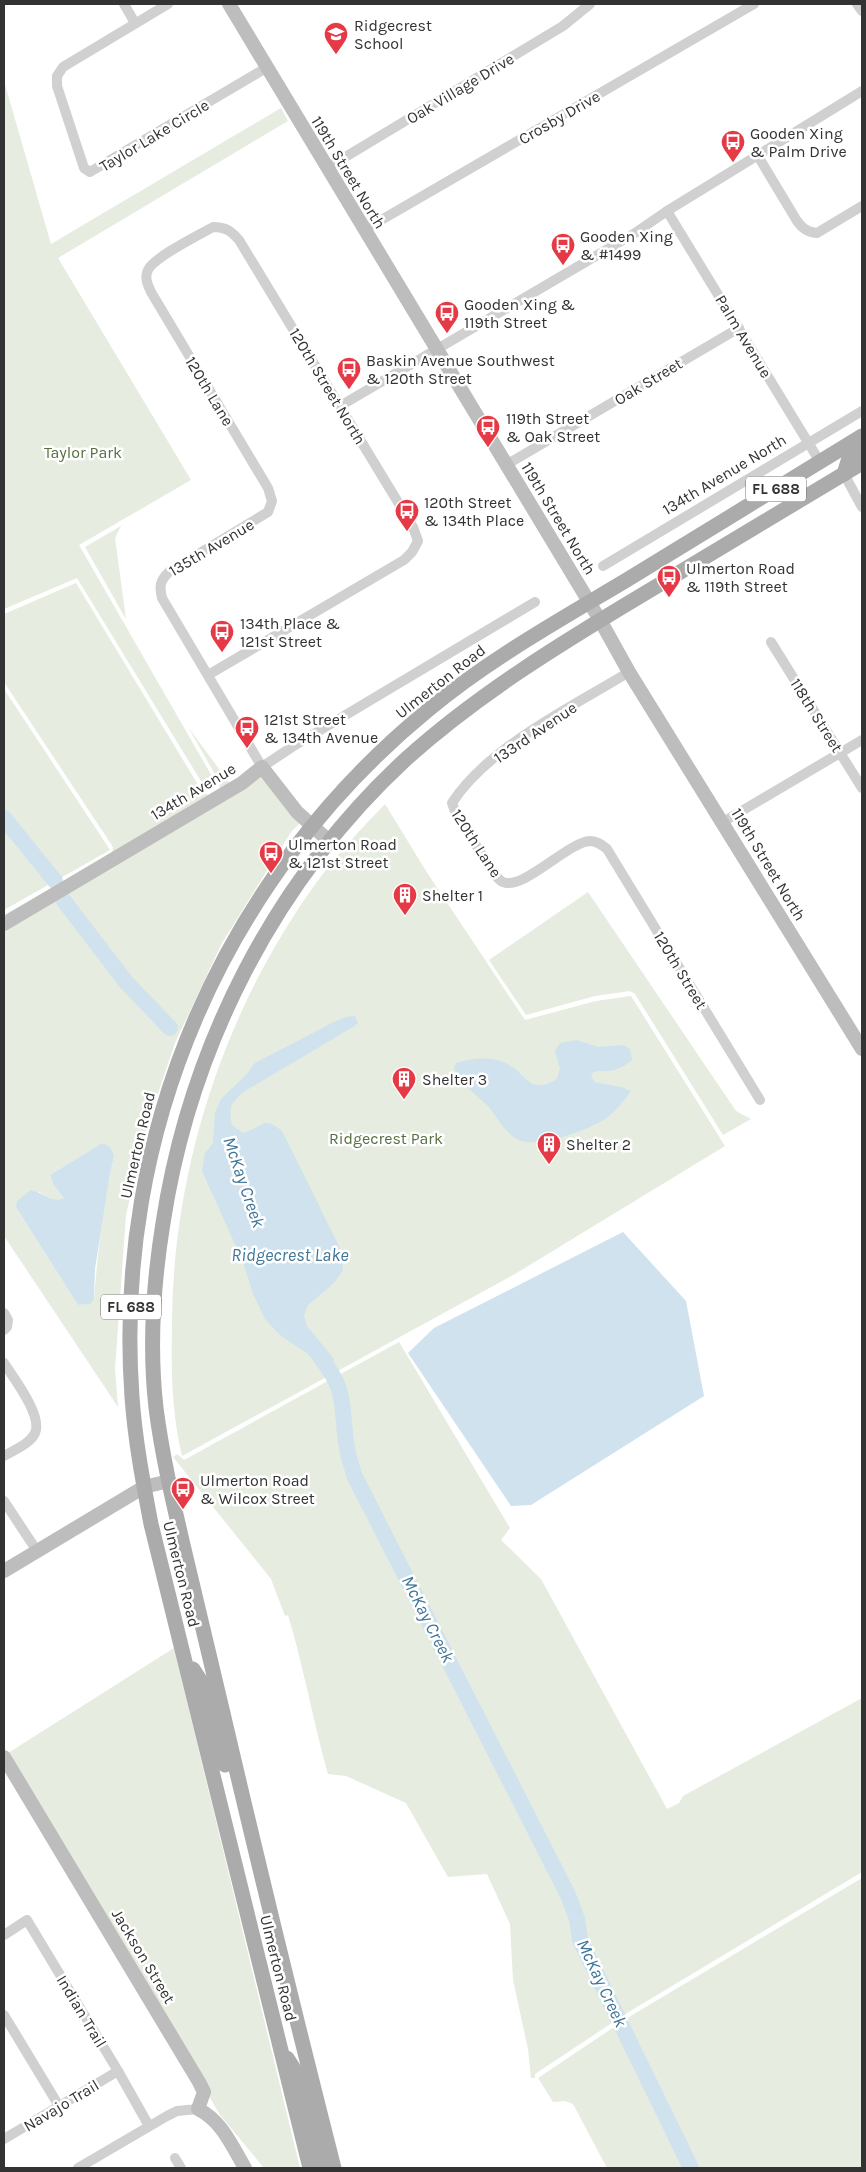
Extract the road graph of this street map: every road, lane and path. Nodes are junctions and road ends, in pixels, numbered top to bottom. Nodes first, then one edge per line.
1 (124, 4) edge
2 (168, 4) edge
3 (229, 4) edge
4 (590, 4) edge
5 (754, 4) edge
6 (857, 4) edge
7 (862, 12) edge
8 (135, 23) junction
9 (266, 68) junction
10 (862, 91) edge
11 (758, 156) junction
12 (327, 168) junction
13 (862, 206) edge
14 (667, 211) junction
15 (364, 230) junction
16 (148, 270) joint
17 (739, 328) junction
18 (436, 350) junction
19 (340, 406) junction
20 (862, 411) edge
21 (862, 436) edge
22 (810, 443) junction
23 (862, 448) edge
24 (820, 462) junction
25 (862, 463) edge
26 (506, 465) junction
27 (844, 474) junction
28 (862, 507) edge
29 (268, 512) joint
30 (604, 566) dead end
31 (535, 602) dead end
32 (589, 602) junction
33 (600, 620) junction
34 (771, 642) dead end
35 (628, 672) junction
36 (208, 675) junction
37 (862, 740) edge
38 (841, 753) junction
39 (262, 767) junction
40 (862, 788) edge
41 (452, 803) joint
42 (723, 822) junction
43 (311, 825) junction
44 (329, 841) junction
45 (599, 843) joint
46 (4, 924) edge
47 (862, 1049) edge
48 (760, 1100) dead end
49 (4, 1314) edge
50 (4, 1330) edge
51 (4, 1362) edge
52 (4, 1456) edge
53 (168, 1481) junction
54 (144, 1487) junction
55 (4, 1501) edge
56 (37, 1551) junction
57 (4, 1571) edge
58 (186, 1660) junction
59 (4, 1757) edge
60 (239, 1782) junction
61 (4, 1935) edge
62 (4, 2015) edge
63 (280, 2046) junction
64 (118, 2071) junction
65 (59, 2106) junction
66 (198, 2109) junction
67 (149, 2126) junction
68 (4, 2139) edge
69 (175, 2158) dead end
70 (78, 2168) edge
71 (181, 2168) edge
72 (245, 2168) edge
73 (310, 2168) edge
74 (322, 2168) edge
75 (334, 2168) edge

1 - 8 street
2 - 8 street, Taylor Lake Circle
3 - 9 street, 119th Street North
4 - 12 street, Oak Village Drive
5 - 15 street, Crosby Drive
6 - 7 street
8 - 9 street, Taylor Lake Circle
9 - 12 street, 119th Street North
10 - 11 street
11 - 13 street
11 - 14 street
12 - 15 street, 119th Street North
14 - 17 street, Palm Avenue
14 - 18 street
15 - 18 street, 119th Street North
16 - 19 street, 120th Street North
16 - 29 street, 120th Lane
17 - 22 street, Palm Avenue
17 - 26 street, Oak Street
18 - 19 street
18 - 26 street, 119th Street North
19 - 36 street, 120th Street North
20 - 22 street, 134th Avenue North
21 - 24 main road, Ulmerton Road / FL 688
22 - 24 street, Palm Avenue
22 - 30 street, 134th Avenue North
23 - 27 main road
24 - 32 main road, Ulmerton Road / FL 688
25 - 27 main road, Ulmerton Road / FL 688
26 - 32 street, 119th Street North
27 - 28 street
27 - 33 main road, Ulmerton Road / FL 688
29 - 36 street, 135th Avenue
31 - 39 street, 134th Avenue
32 - 33 street, 119th Street North
32 - 43 main road, Ulmerton Road / FL 688
33 - 35 street, 119th Street North
33 - 44 main road, Ulmerton Road / FL 688
34 - 38 street, 118th Street
35 - 41 street, 133rd Avenue
35 - 42 street, 119th Street North
36 - 39 street
37 - 38 street
38 - 40 street, 118th Street
38 - 42 street
39 - 43 street
39 - 46 street, 134th Avenue
41 - 45 street, 120th Lane
42 - 47 street, 119th Street North
43 - 44 street
43 - 54 main road, Ulmerton Road / FL 688
44 - 53 main road, Ulmerton Road / FL 688
45 - 48 street, 120th Street
49 - 50 street
51 - 52 street
53 - 54 street
53 - 60 main road, Ulmerton Road / FL 688
54 - 56 street
54 - 58 main road, Ulmerton Road / FL 688
55 - 56 street
56 - 57 street
58 - 60 main road
58 - 63 main road, Ulmerton Road / FL 688
59 - 66 street, Jackson Street
60 - 75 main road, Ulmerton Road / FL 688
61 - 64 street, Indian Trail
62 - 65 street
63 - 73 main road, Ulmerton Road / FL 688
63 - 74 main road
64 - 65 street, Navajo Trail
64 - 67 street, Indian Trail
65 - 68 street, Navajo Trail
66 - 67 street
66 - 72 street
67 - 70 street
69 - 71 street

